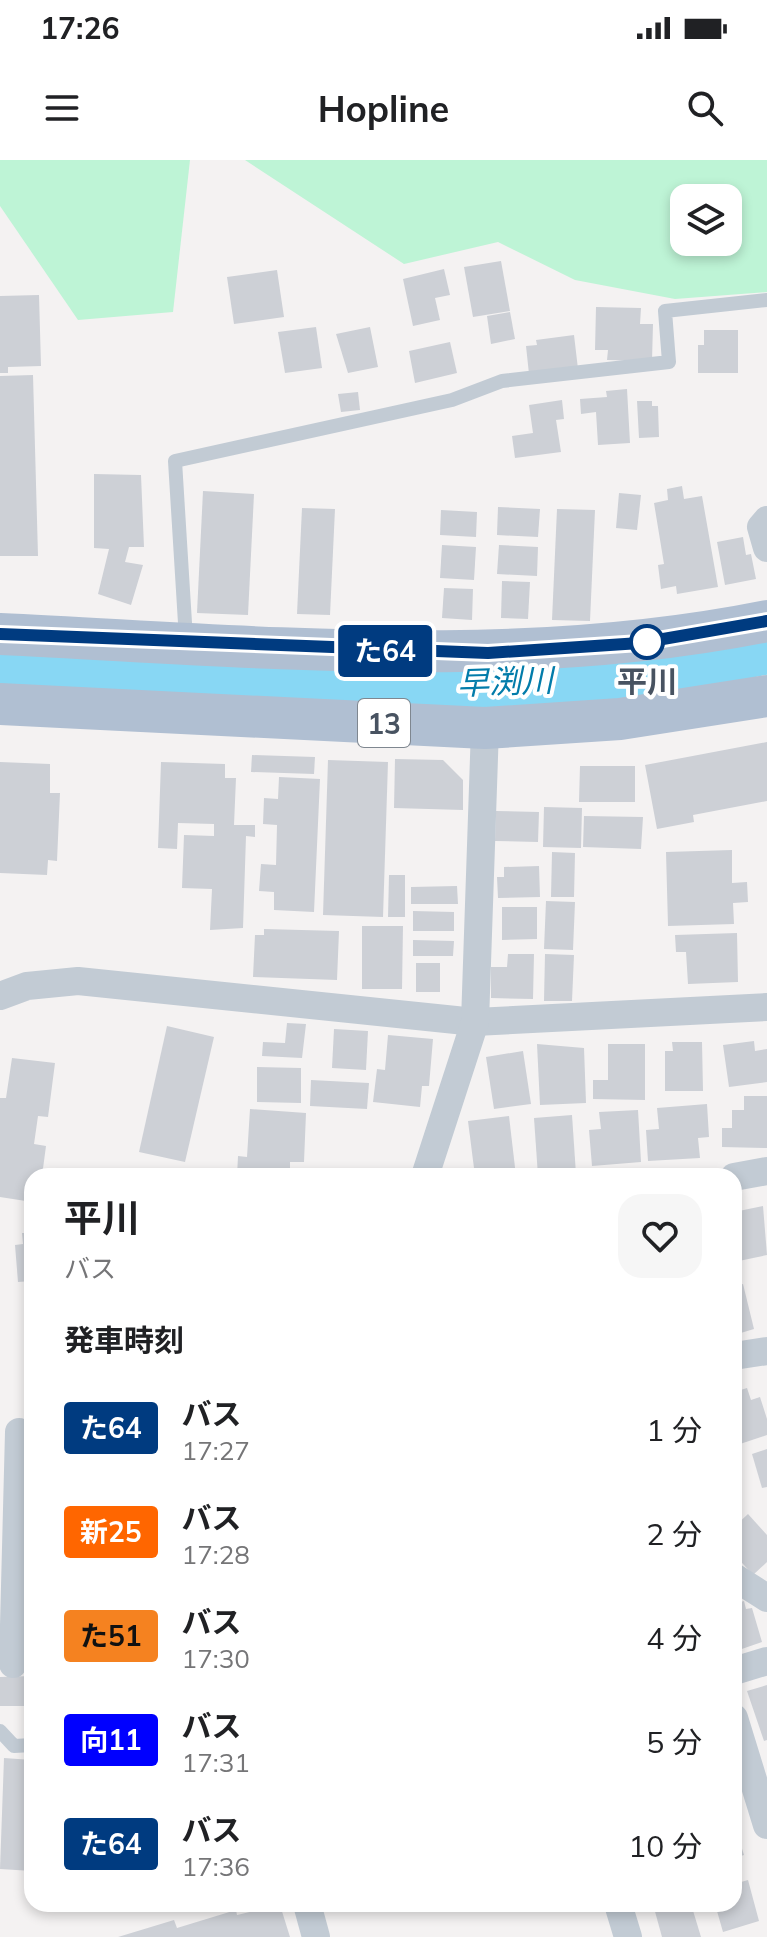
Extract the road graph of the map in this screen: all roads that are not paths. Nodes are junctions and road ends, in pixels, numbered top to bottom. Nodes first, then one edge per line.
1 (767, 300) edge
2 (767, 520) edge
3 (767, 548) edge
4 (767, 621) edge
5 (0, 634) edge
6 (187, 643) junction
7 (767, 696) edge
8 (0, 704) edge
9 (485, 728) junction
10 (0, 996) edge
11 (767, 1007) edge
12 (475, 1022) junction
13 (428, 1168) edge
14 (767, 1171) edge
15 (742, 1176) edge
16 (767, 1351) edge
17 (742, 1355) edge
18 (17, 1432) edge
19 (742, 1582) edge
20 (767, 1598) edge
21 (767, 1661) edge
22 (13, 1664) dead end
23 (742, 1669) edge
24 (0, 1731) edge
25 (742, 1744) edge
26 (24, 1745) edge
27 (767, 1825) edge
28 (309, 1912) edge
29 (620, 1912) edge
30 (316, 1937) edge
31 (628, 1937) edge

1 - 6 lane
2 - 3 street
4 - 6 main road
5 - 6 main road
7 - 9 main road, 13
8 - 9 main road, 13
9 - 12 street
10 - 12 street
11 - 12 street
12 - 13 street
14 - 15 street
16 - 17 street
18 - 22 street
19 - 20 street
21 - 23 street
24 - 26 lane
25 - 27 street
28 - 30 street
29 - 31 street

